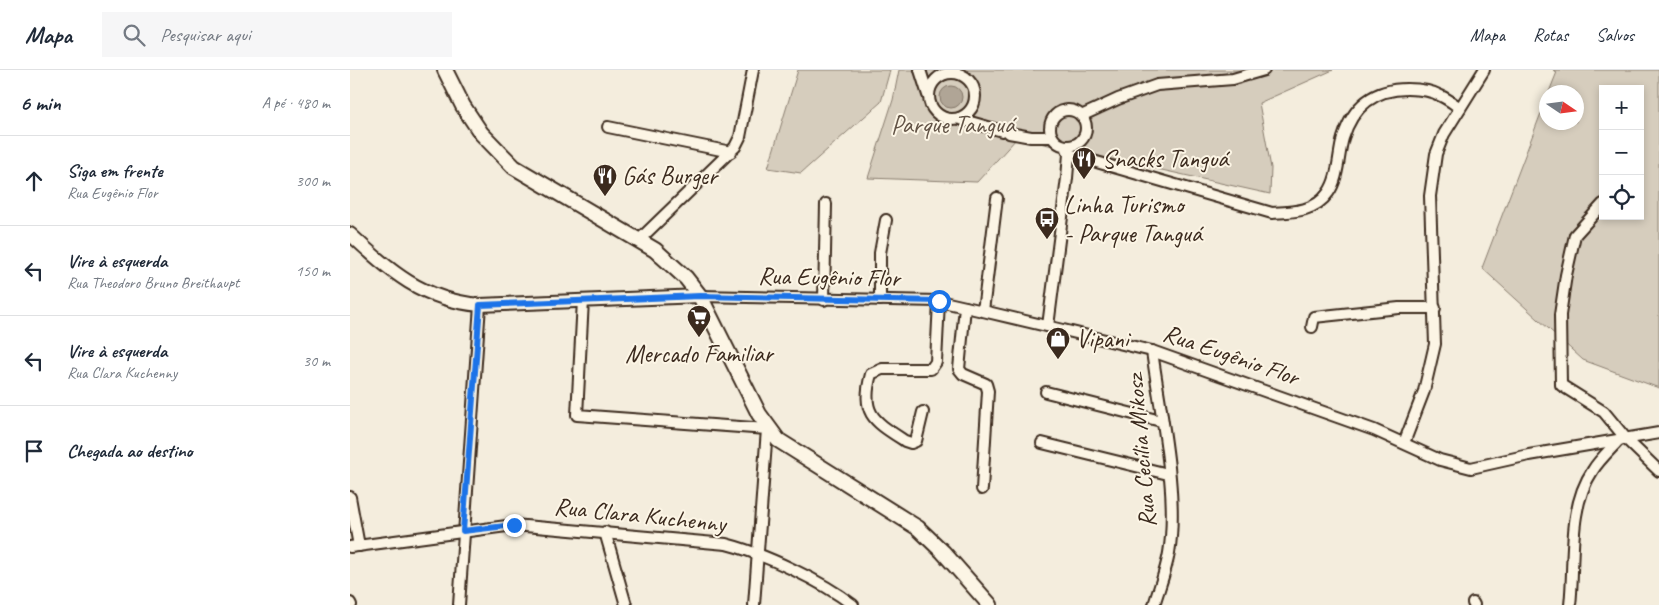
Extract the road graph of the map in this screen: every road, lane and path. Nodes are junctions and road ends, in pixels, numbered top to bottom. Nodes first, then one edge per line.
1 (445, 70) edge
2 (753, 70) edge
3 (920, 70) edge
4 (1264, 70) edge
5 (1484, 70) edge
6 (941, 72) edge
7 (929, 99) junction
8 (1460, 108) junction
9 (1081, 116) junction
10 (960, 118) junction
11 (608, 127) dead end
12 (1052, 137) junction
13 (1068, 150) junction
14 (731, 152) junction
15 (997, 198) dead end
16 (826, 204) dead end
17 (1599, 208) edge
18 (886, 220) dead end
19 (350, 234) edge
20 (639, 240) junction
21 (700, 296) junction
22 (583, 300) junction
23 (824, 300) junction
24 (880, 300) junction
25 (939, 301) junction
26 (480, 305) junction
27 (965, 307) junction
28 (1435, 308) junction
29 (982, 311) junction
30 (1048, 326) junction
31 (1312, 327) dead end
32 (1152, 351) junction
33 (1046, 392) dead end
34 (923, 412) dead end
35 (1162, 421) junction
36 (767, 428) junction
37 (1659, 432) edge
38 (1622, 440) junction
39 (1042, 442) dead end
40 (1404, 443) junction
41 (1659, 471) edge
42 (1168, 474) junction
43 (982, 489) dead end
44 (350, 497) edge
45 (463, 531) junction
46 (605, 532) junction
47 (354, 547) edge
48 (758, 555) junction
49 (459, 605) edge
50 (626, 605) edge
51 (754, 605) edge
52 (854, 605) edge
53 (990, 605) edge
54 (1154, 605) edge
55 (1570, 605) edge

1 - 20 main road
2 - 14 street
3 - 7 street
4 - 9 street
5 - 8 street
6 - 7 street
6 - 10 street
7 - 10 street
8 - 13 street
8 - 28 street
9 - 12 street
9 - 13 street
10 - 12 street
11 - 14 street
12 - 13 street
13 - 30 street
14 - 20 street
15 - 29 street
16 - 23 street
17 - 38 street
18 - 24 street
19 - 26 street, Rua Eugênio Flor
20 - 21 main road
21 - 22 street, Rua Eugênio Flor
21 - 23 street, Rua Eugênio Flor
21 - 36 main road
22 - 26 street, Rua Eugênio Flor
22 - 36 street
23 - 24 street, Rua Eugênio Flor
24 - 25 street, Rua Eugênio Flor
25 - 27 street, Rua Eugênio Flor
25 - 34 street
26 - 45 street
27 - 29 street, Rua Eugênio Flor
27 - 43 street
28 - 31 street
28 - 40 street
29 - 30 street, Rua Eugênio Flor
30 - 32 street, Rua Eugênio Flor
32 - 35 street, Rua Cecília Mikosz
32 - 40 street, Rua Eugênio Flor
33 - 35 street
35 - 42 street, Rua Cecília Mikosz
36 - 48 street
36 - 53 main road
37 - 38 street, Rua Eugênio Flor
38 - 40 street, Rua Eugênio Flor
38 - 41 street
38 - 55 street
39 - 42 street
42 - 54 street, Rua Cecília Mikosz
44 - 47 street
45 - 46 street, Rua Clara Kuchenny
45 - 47 street, Rua Clara Kuchenny
45 - 49 street
46 - 48 street, Rua Clara Kuchenny
46 - 50 street
48 - 51 street
48 - 52 street, Rua Clara Kuchenny

